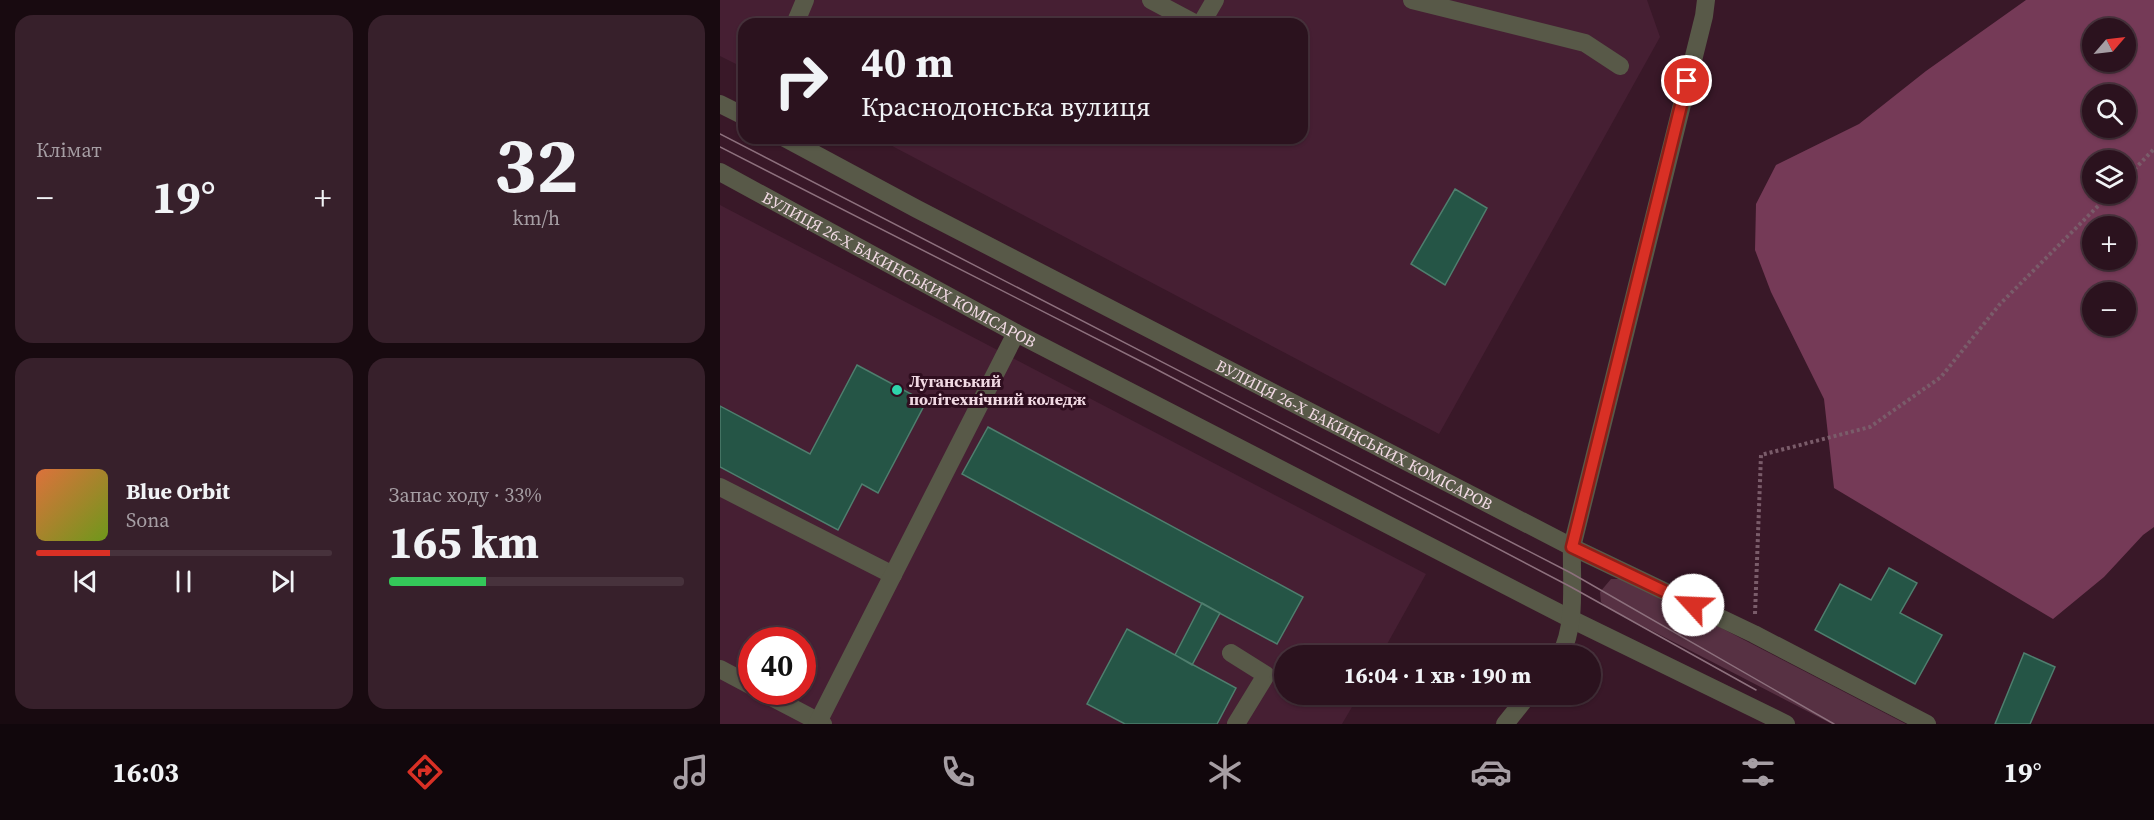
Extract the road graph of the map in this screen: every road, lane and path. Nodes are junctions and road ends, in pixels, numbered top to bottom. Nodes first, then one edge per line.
1 (805, 0) edge
2 (1151, 0) edge
3 (1215, 0) edge
4 (1412, 0) edge
5 (1706, 0) edge
6 (798, 18) edge
7 (1185, 18) edge
8 (1204, 18) edge
9 (1620, 66) dead end
10 (720, 104) edge
11 (738, 113) edge
12 (796, 144) edge
13 (2154, 149) edge
14 (2136, 168) edge
15 (720, 172) edge
16 (2100, 204) edge
17 (1016, 333) junction
18 (720, 488) edge
19 (1572, 547) junction
20 (893, 575) junction
21 (1571, 619) junction
22 (1754, 634) junction
23 (1564, 645) edge
24 (1231, 653) dead end
25 (720, 669) edge
26 (738, 679) edge
27 (786, 705) edge
28 (1520, 705) edge
29 (819, 723) edge
30 (1236, 724) edge
31 (1505, 724) edge
32 (1786, 724) edge
33 (1927, 724) edge

1 - 6 street
2 - 7 street
3 - 8 street
4 - 9 street
5 - 19 street
10 - 11 street
12 - 19 street, ВУЛИЦЯ 26-Х БАКИНСЬКИХ КОМІСАРОВ
13 - 14 path
15 - 17 street, ВУЛИЦЯ 26-Х БАКИНСЬКИХ КОМІСАРОВ
16 - 22 path
17 - 20 street
17 - 21 street, ВУЛИЦЯ 26-Х БАКИНСЬКИХ КОМІСАРОВ
18 - 20 street
19 - 21 street
19 - 22 street, ВУЛИЦЯ 26-Х БАКИНСЬКИХ КОМІСАРОВ
20 - 29 street
21 - 23 street
21 - 32 street, ВУЛИЦЯ 26-Х БАКИНСЬКИХ КОМІСАРОВ
22 - 33 street, ВУЛИЦЯ 26-Х БАКИНСЬКИХ КОМІСАРОВ
24 - 30 street
25 - 26 street
27 - 29 street
28 - 31 street

